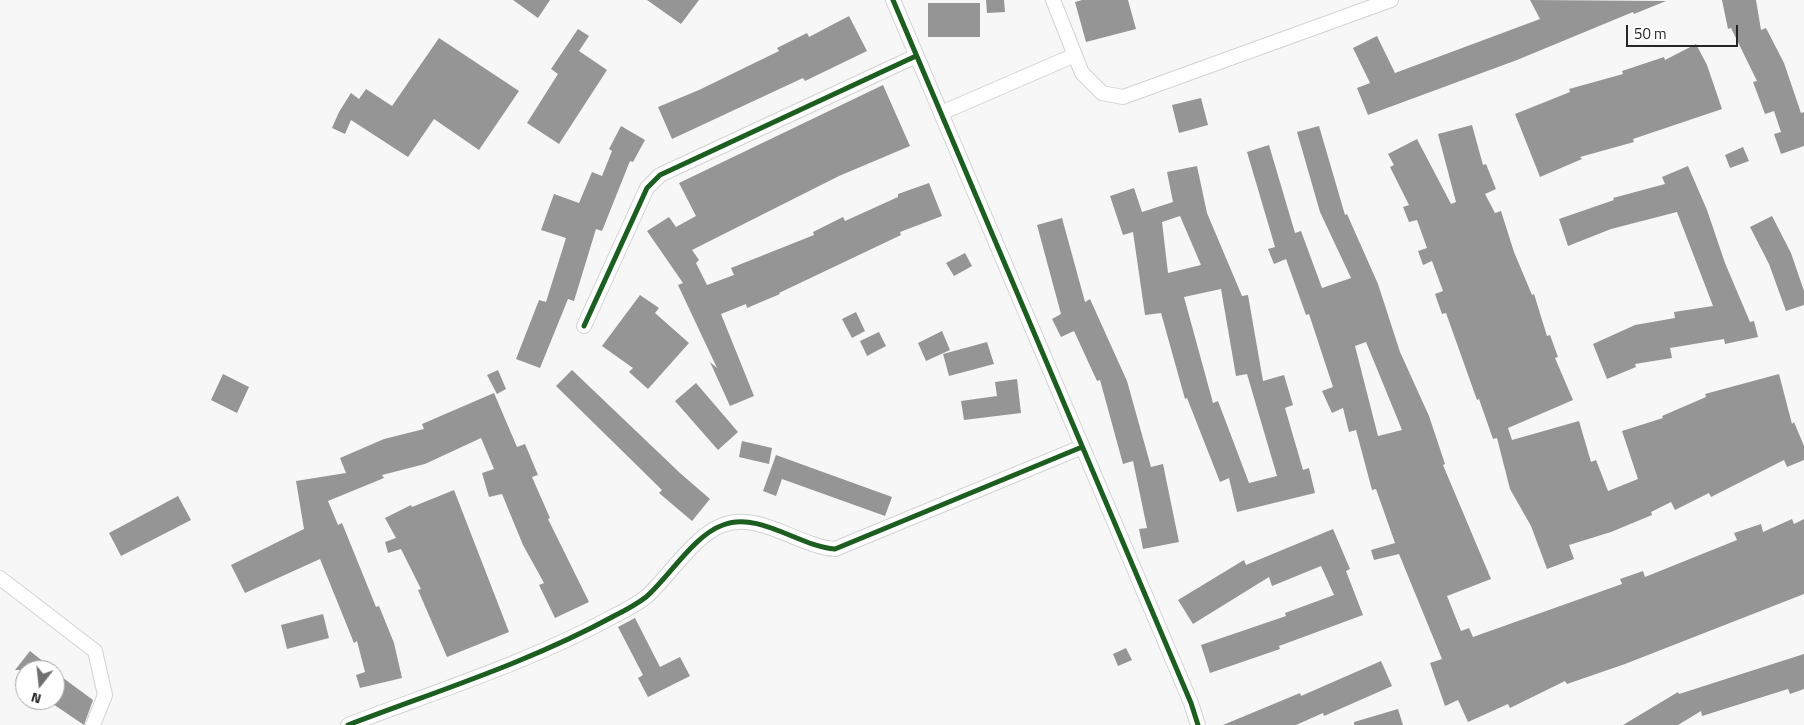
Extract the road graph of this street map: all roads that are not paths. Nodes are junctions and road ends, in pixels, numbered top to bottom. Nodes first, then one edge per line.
1 (893, 0) edge
2 (1053, 0) edge
3 (1391, 0) edge
4 (1075, 55) junction
5 (916, 56) junction
6 (941, 113) junction
7 (584, 326) dead end
8 (1082, 447) junction
9 (0, 578) edge
10 (93, 725) edge
11 (348, 725) edge
12 (1198, 725) edge

1 - 5 street
2 - 4 street
3 - 4 street
4 - 6 street
5 - 6 street
5 - 7 street
6 - 8 street
8 - 11 street
8 - 12 street
9 - 10 street

